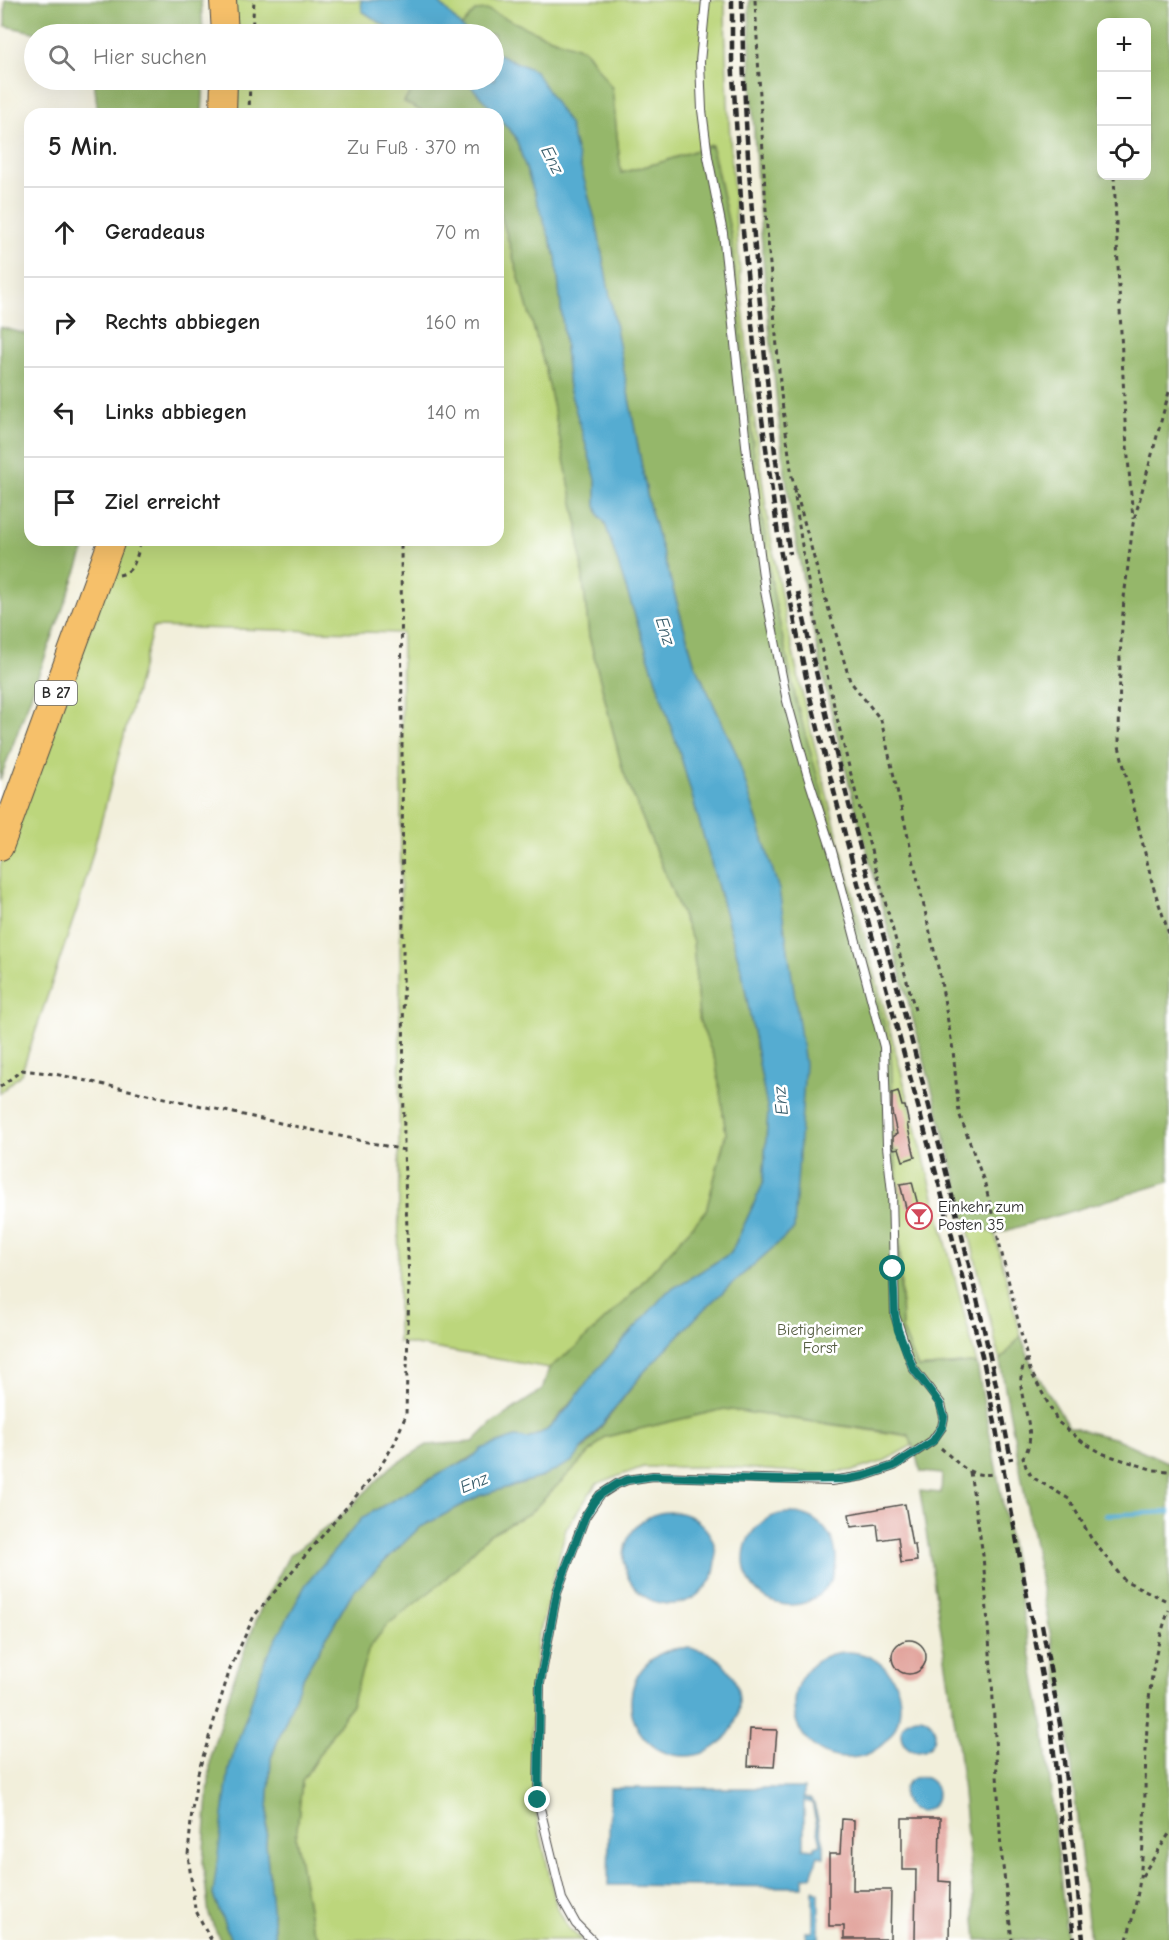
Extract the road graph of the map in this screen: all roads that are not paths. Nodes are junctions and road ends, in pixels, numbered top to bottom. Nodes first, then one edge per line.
1 (223, 0) edge
2 (706, 0) edge
3 (224, 24) edge
4 (224, 90) edge
5 (223, 108) edge
6 (110, 546) edge
7 (0, 847) edge
8 (592, 1940) edge

1 - 3 main road
2 - 8 lane
4 - 5 main road
6 - 7 main road, B 27

